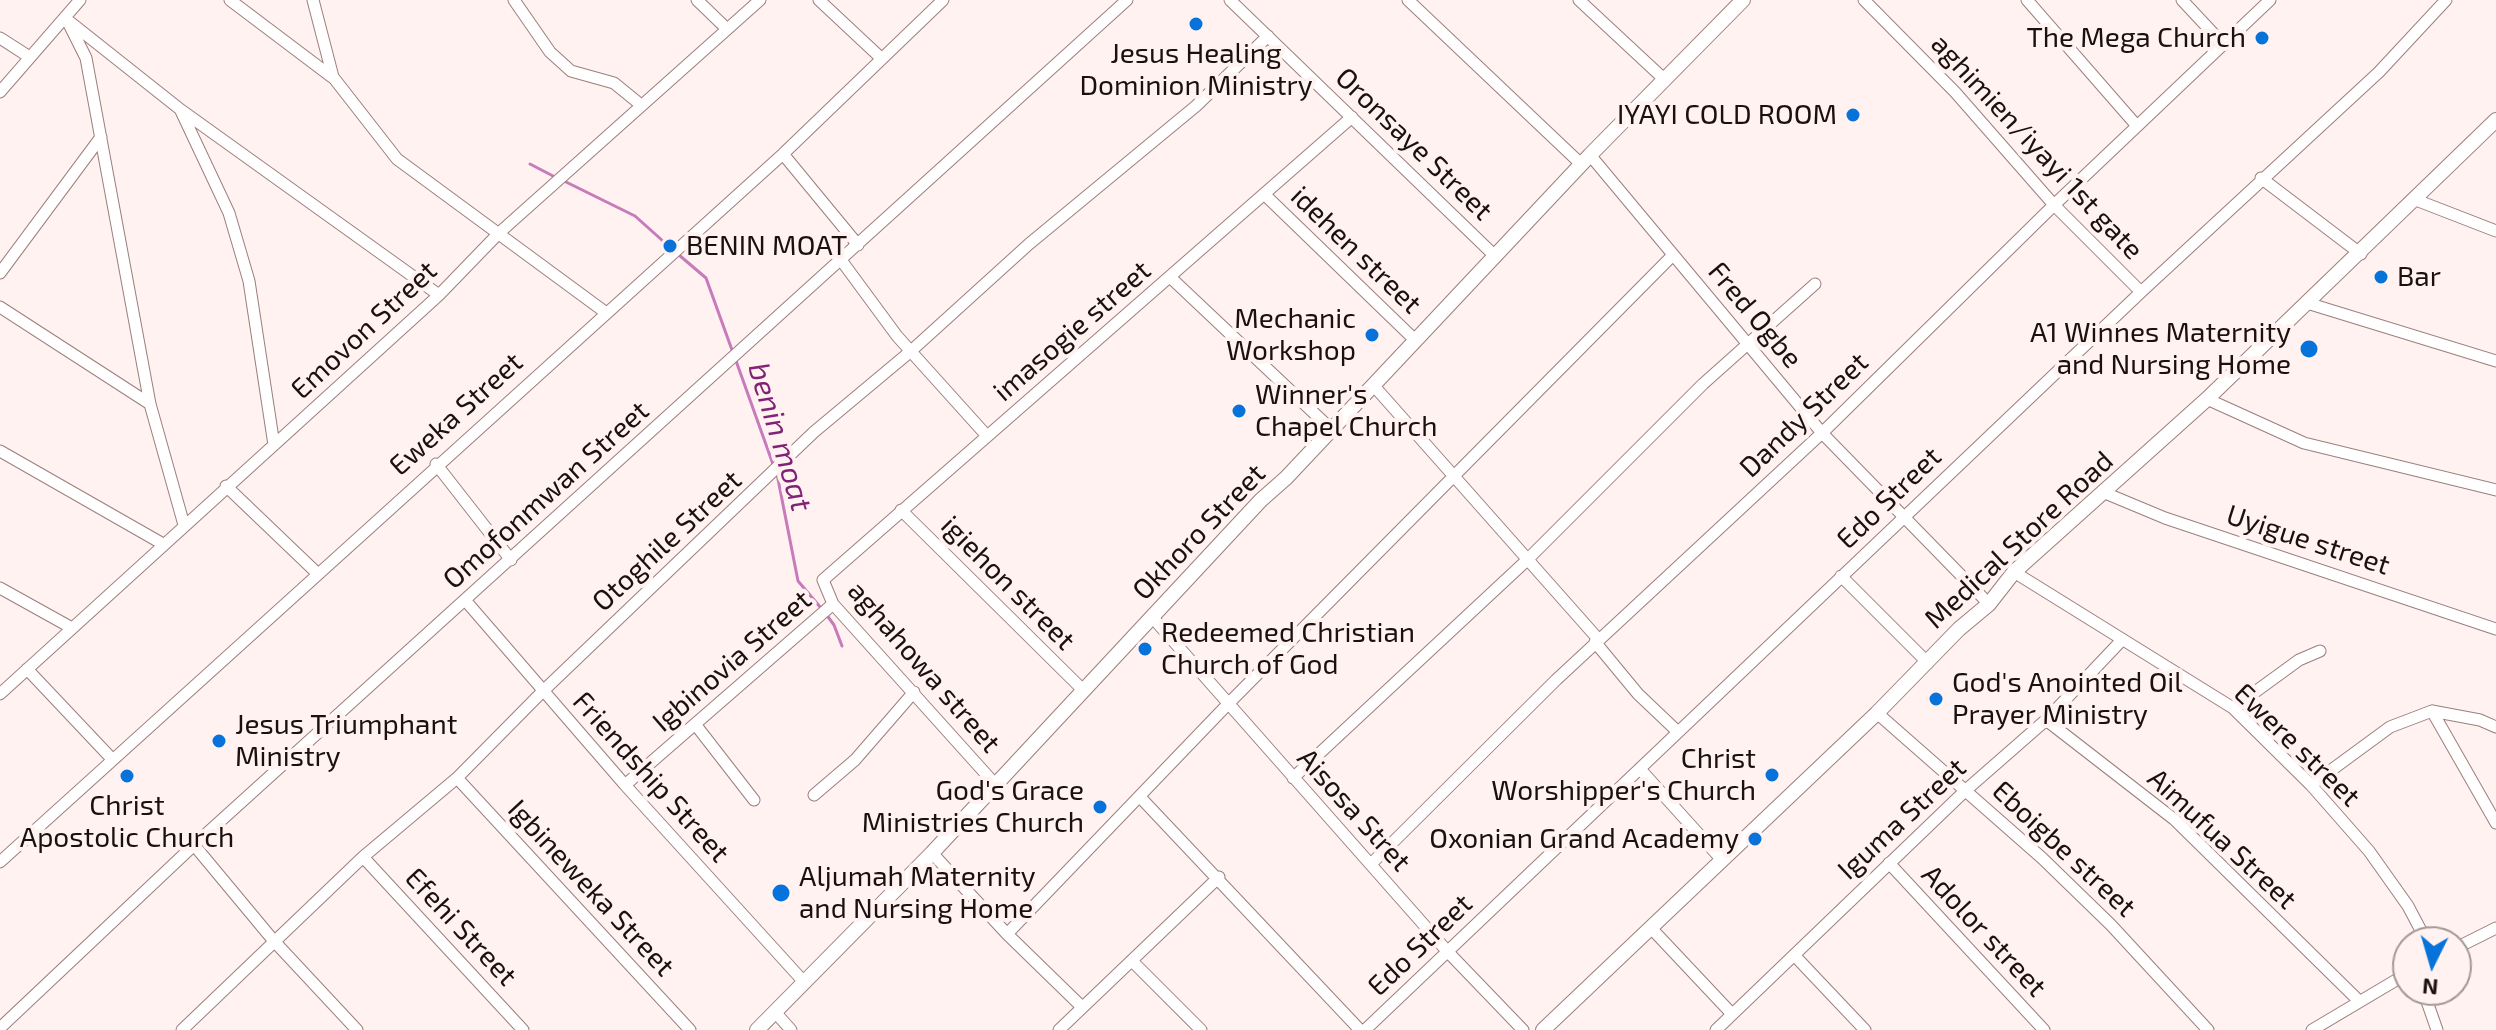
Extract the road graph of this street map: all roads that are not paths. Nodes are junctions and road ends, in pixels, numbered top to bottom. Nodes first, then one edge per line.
1 (80, 0) edge
2 (230, 0) edge
3 (313, 0) edge
4 (514, 0) edge
5 (697, 0) edge
6 (760, 0) edge
7 (819, 0) edge
8 (943, 0) edge
9 (1127, 0) edge
10 (1230, 0) edge
11 (1408, 0) edge
12 (1579, 0) edge
13 (1743, 0) edge
14 (1864, 0) edge
15 (2027, 0) edge
16 (2182, 0) edge
17 (2270, 0) edge
18 (2446, 0) edge
19 (66, 18) junction
20 (727, 29) junction
21 (1268, 36) junction
22 (0, 38) edge
23 (2224, 45) junction
24 (28, 56) junction
25 (881, 58) junction
26 (333, 77) junction
27 (1665, 80) junction
28 (0, 92) edge
29 (641, 105) junction
30 (181, 110) junction
31 (1352, 117) junction
32 (2496, 120) edge
33 (2137, 126) junction
34 (101, 137) junction
35 (783, 154) junction
36 (1585, 160) junction
37 (2261, 178) junction
38 (1264, 194) junction
39 (2416, 200) junction
40 (2054, 205) junction
41 (2496, 231) edge
42 (499, 233) junction
43 (858, 245) junction
44 (2361, 254) junction
45 (1672, 256) junction
46 (1496, 257) junction
47 (841, 260) junction
48 (0, 273) edge
49 (1170, 277) junction
50 (1815, 284) dead end
51 (2141, 292) junction
52 (439, 295) junction
53 (2307, 303) junction
54 (0, 307) edge
55 (605, 312) junction
56 (1415, 340) junction
57 (1751, 344) junction
58 (911, 351) junction
59 (2496, 361) edge
60 (1374, 386) junction
61 (2207, 399) junction
62 (150, 404) junction
63 (1332, 430) junction
64 (1822, 433) junction
65 (987, 436) junction
66 (274, 445) junction
67 (0, 451) edge
68 (436, 464) junction
69 (1453, 479) junction
70 (226, 486) junction
71 (2496, 490) edge
72 (2105, 493) junction
73 (901, 510) junction
74 (1905, 516) junction
75 (184, 525) junction
76 (163, 544) junction
77 (511, 560) junction
78 (1526, 561) junction
79 (2014, 572) junction
80 (318, 574) junction
81 (1841, 576) junction
82 (823, 580) joint
83 (0, 588) edge
84 (465, 600) junction
85 (833, 604) junction
86 (1989, 604) junction
87 (1153, 618) junction
88 (72, 628) junction
89 (2496, 629) edge
90 (1597, 641) junction
91 (2121, 641) junction
92 (2320, 651) dead end
93 (1928, 663) junction
94 (27, 669) junction
95 (1082, 689) junction
96 (542, 692) junction
97 (914, 692) junction
98 (0, 694) edge
99 (1228, 704) junction
100 (2233, 708) junction
101 (2432, 711) junction
102 (1877, 713) junction
103 (2046, 720) junction
104 (695, 724) junction
105 (2496, 727) edge
106 (1678, 732) junction
107 (112, 759) junction
108 (1640, 769) junction
109 (457, 778) junction
110 (1293, 778) junction
111 (994, 783) junction
112 (625, 785) junction
113 (2311, 785) junction
114 (1966, 790) junction
115 (814, 795) dead end
116 (1140, 797) junction
117 (754, 800) dead end
118 (2496, 823) edge
119 (194, 845) junction
120 (932, 853) junction
121 (363, 857) junction
122 (1722, 860) junction
123 (0, 862) edge
124 (1889, 863) junction
125 (1371, 864) junction
126 (1219, 877) junction
127 (2419, 926) edge
128 (1651, 928) junction
129 (2496, 928) edge
130 (1007, 934) junction
131 (273, 940) junction
132 (2472, 940) edge
133 (1447, 951) junction
134 (1794, 955) junction
135 (1132, 961) junction
136 (804, 982) junction
137 (2392, 982) edge
138 (2359, 1001) junction
139 (2429, 1006) edge
140 (1082, 1007) junction
141 (775, 1012) junction
142 (1732, 1014) junction
143 (191, 1027) edge
144 (0, 1028) edge
145 (357, 1030) edge
146 (523, 1030) edge
147 (690, 1030) edge
148 (757, 1030) edge
149 (791, 1030) edge
150 (1059, 1030) edge
151 (1201, 1030) edge
152 (1363, 1030) edge
153 (1523, 1030) edge
154 (1543, 1030) edge
155 (1716, 1030) edge
156 (1865, 1030) edge
157 (2044, 1030) edge
158 (2208, 1030) edge
159 (2312, 1030) edge
160 (2437, 1030) edge

1 - 19 street
2 - 26 street
3 - 26 street
4 - 29 street
5 - 20 street
6 - 20 street, Emovon Street
7 - 25 street
8 - 25 street, Eweka Street
9 - 43 street, Omofonmwan Street
10 - 21 street, Oronsaye Street
11 - 36 street, Fred Ogbe
12 - 27 street
13 - 27 street, Okhoro Street
14 - 40 street, aghimien/iyayi 1st gate
15 - 33 street
16 - 23 street
17 - 23 street, Dandy Street
18 - 37 street, Edo Street
19 - 24 street
19 - 30 street
19 - 34 street
20 - 29 street, Emovon Street
21 - 31 street, Oronsaye Street
21 - 58 street, Otoghile Street
22 - 24 street
23 - 33 street, Dandy Street
24 - 28 street
25 - 35 street, Eweka Street
26 - 42 street
27 - 36 street, Okhoro Street
29 - 42 street, Emovon Street
30 - 52 street
30 - 66 street
31 - 38 street, imasogie street
31 - 46 street, Oronsaye Street
32 - 39 street, Medical Store Road
33 - 40 street, Dandy Street
34 - 48 street
34 - 62 street
35 - 43 street
35 - 55 street, Eweka Street
36 - 45 street, Fred Ogbe
36 - 46 street, Okhoro Street
37 - 44 street
37 - 51 street, Edo Street
38 - 49 street, imasogie street
38 - 56 street, idehen street
39 - 41 street
39 - 44 street, Medical Store Road
40 - 51 street, aghimien/iyayi 1st gate
40 - 64 street, Dandy Street
42 - 52 street, Emovon Street
42 - 55 street
43 - 47 street, Omofonmwan Street
44 - 53 street, Medical Store Road
45 - 57 street, Fred Ogbe
45 - 69 street
46 - 56 street, Okhoro Street
47 - 58 street
47 - 77 street, Omofonmwan Street
49 - 63 street
49 - 65 street, imasogie street
50 - 57 street
51 - 74 street, Edo Street
52 - 66 street, Emovon Street
53 - 59 street
53 - 61 street, Medical Store Road
54 - 62 street
55 - 68 street, Eweka Street
56 - 60 street, Okhoro Street
57 - 64 street, Fred Ogbe
57 - 78 street
58 - 65 street
58 - 96 street, Otoghile Street
60 - 63 street, Okhoro Street
60 - 69 street
61 - 71 street
61 - 72 street, Medical Store Road
62 - 75 street
63 - 87 street, Okhoro Street
64 - 74 street, Fred Ogbe
64 - 90 street, Dandy Street
65 - 73 street, imasogie street
66 - 70 street, Emovon Street
67 - 76 street
68 - 77 street
68 - 80 street, Eweka Street
69 - 78 street
69 - 99 street
70 - 75 street, Emovon Street
70 - 80 street
72 - 79 street, Medical Store Road
72 - 89 street, Uyigue street
73 - 82 street, imasogie street
73 - 95 street, igiehon street
74 - 81 street, Edo Street
74 - 86 street, Fred Ogbe
75 - 76 street, Emovon Street
76 - 88 street, Emovon Street
77 - 84 street, Omofonmwan Street
78 - 90 street
78 - 110 street
79 - 86 street, Medical Store Road
79 - 91 street, Ewere street
80 - 107 street, Eweka Street
81 - 93 street
81 - 106 street, Edo Street
82 - 85 street, aghahowa street
83 - 88 street
84 - 96 street, Friendship Street
84 - 119 street, Omofonmwan Street
85 - 97 street, aghahowa street
85 - 104 street, Igbinovia Street
86 - 93 street, Medical Store Road
87 - 95 street, Okhoro Street
87 - 99 street, Aisosa Stret
88 - 94 street, Emovon Street
90 - 106 street
90 - 125 street, Dandy Street
91 - 100 street, Ewere street
91 - 103 street, Iguma Street
92 - 100 street
93 - 102 street, Medical Store Road
94 - 98 street, Emovon Street
94 - 107 street
95 - 111 street, Okhoro Street
96 - 109 street, Otoghile Street
96 - 112 street, Friendship Street
97 - 111 street, aghahowa street
97 - 115 street
99 - 110 street, Aisosa Stret
99 - 116 street
100 - 113 street, Ewere street
101 - 105 street
101 - 113 street
101 - 118 street
102 - 114 street, Eboigbe street
102 - 122 street, Medical Store Road
103 - 114 street, Iguma Street
103 - 138 street, Aimufua Street
104 - 112 street, Igbinovia Street
104 - 117 street
106 - 108 street, Edo Street
107 - 123 street, Eweka Street
108 - 122 street
108 - 133 street, Edo Street
109 - 121 street, Otoghile Street
109 - 147 street, Igbineweka Street
110 - 125 street, Aisosa Stret
111 - 120 street, Okhoro Street
112 - 136 street, Friendship Street
113 - 127 street, Ewere street
114 - 124 street, Iguma Street
114 - 158 street, Eboigbe street
116 - 126 street
116 - 130 street
119 - 131 street
119 - 144 street, Omofonmwan Street
120 - 130 street
120 - 136 street, Okhoro Street
121 - 131 street, Otoghile Street
121 - 146 street, Efehi Street
122 - 128 street, Medical Store Road
124 - 134 street, Iguma Street
124 - 157 street, Adolor street
125 - 133 street, Aisosa Stret
126 - 135 street
126 - 152 street
128 - 142 street
128 - 154 street, Medical Store Road
129 - 132 street
130 - 140 street
131 - 143 street, Otoghile Street
131 - 145 street
133 - 152 street, Edo Street
133 - 153 street, Aisosa Stret
134 - 142 street, Iguma Street
134 - 156 street
135 - 140 street
135 - 151 street
136 - 141 street, Okhoro Street
137 - 138 street
138 - 159 street
139 - 160 street
140 - 150 street
141 - 148 street, Okhoro Street
141 - 149 street
142 - 155 street, Iguma Street

